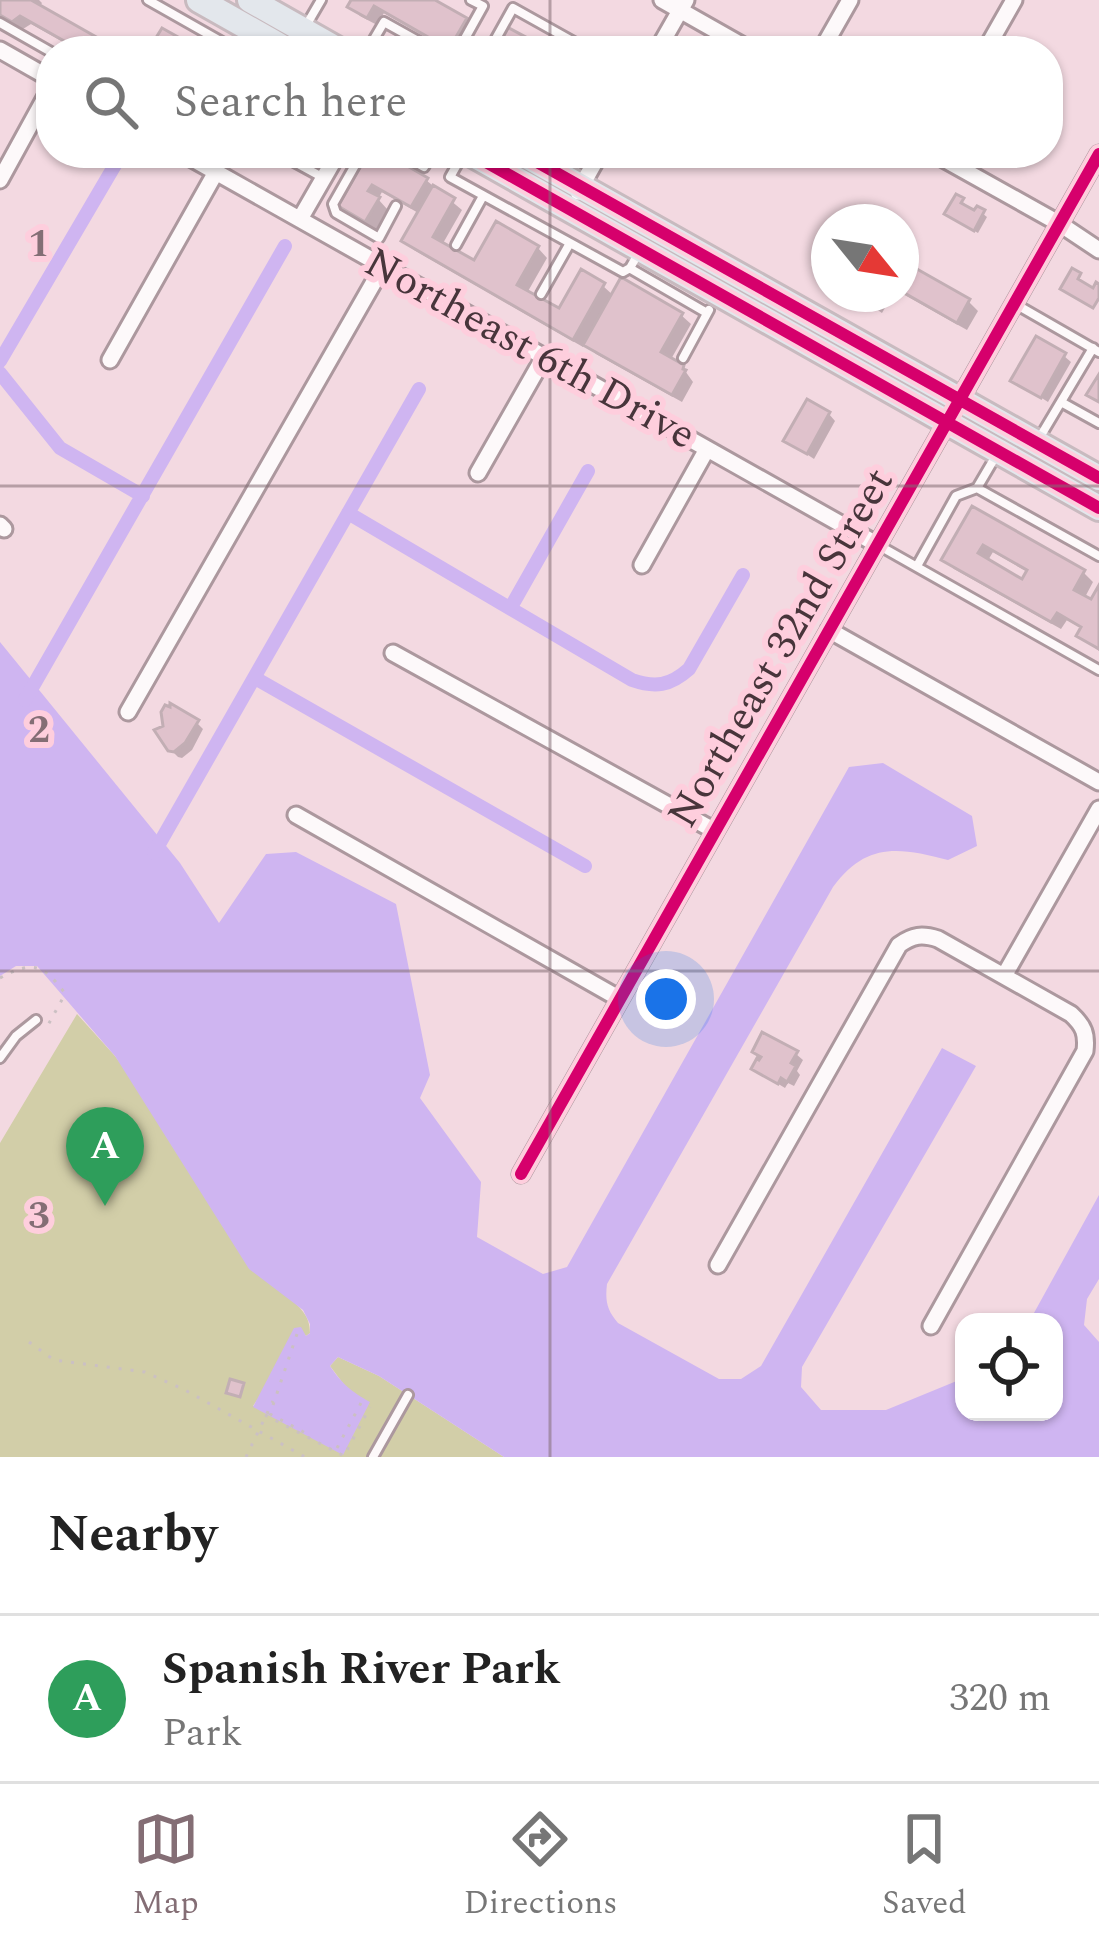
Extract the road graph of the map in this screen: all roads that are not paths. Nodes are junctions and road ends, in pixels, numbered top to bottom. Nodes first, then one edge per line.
1 (148, 0) edge
2 (199, 0) edge
3 (250, 0) edge
4 (321, 0) edge
5 (471, 0) edge
6 (662, 0) edge
7 (850, 0) edge
8 (1014, 0) edge
9 (164, 4) edge
10 (683, 5) edge
11 (0, 23) edge
12 (214, 36) edge
13 (268, 36) edge
14 (277, 36) edge
15 (288, 36) edge
16 (376, 36) edge
17 (409, 36) edge
18 (466, 36) edge
19 (497, 36) edge
20 (563, 36) edge
21 (665, 36) edge
22 (730, 36) edge
23 (830, 36) edge
24 (994, 36) edge
25 (36, 43) edge
26 (0, 50) edge
27 (36, 73) edge
28 (36, 112) edge
29 (1099, 154) edge
30 (209, 168) edge
31 (304, 168) edge
32 (329, 168) edge
33 (353, 168) edge
34 (456, 168) edge
35 (495, 168) edge
36 (538, 168) edge
37 (592, 168) edge
38 (960, 168) edge
39 (216, 172) junction
40 (0, 180) edge
41 (320, 184) junction
42 (484, 196) junction
43 (546, 196) junction
44 (575, 198) junction
45 (335, 200) junction
46 (396, 206) dead end
47 (300, 219) junction
48 (532, 222) junction
49 (1060, 224) junction
50 (570, 243) junction
51 (456, 245) dead end
52 (1099, 250) edge
53 (636, 259) junction
54 (383, 266) junction
55 (542, 295) dead end
56 (713, 303) junction
57 (1016, 304) junction
58 (1096, 350) edge
59 (544, 357) junction
60 (682, 358) dead end
61 (110, 361) dead end
62 (1061, 402) junction
63 (954, 411) junction
64 (1099, 423) edge
65 (1036, 443) junction
66 (707, 449) junction
67 (998, 451) junction
68 (478, 473) dead end
69 (1099, 478) edge
70 (977, 488) junction
71 (1099, 508) edge
72 (878, 544) junction
73 (1099, 556) edge
74 (642, 566) dead end
75 (916, 566) junction
76 (829, 630) junction
77 (394, 653) dead end
78 (1099, 670) edge
79 (128, 712) dead end
80 (1099, 782) edge
81 (1099, 808) edge
82 (296, 815) dead end
83 (715, 832) junction
84 (1004, 976) junction
85 (620, 999) junction
86 (36, 1021) road end
87 (0, 1058) edge
88 (521, 1174) dead end
89 (718, 1264) dead end
90 (931, 1326) dead end
91 (408, 1395) dead end
92 (374, 1457) edge

1 - 9 lane
2 - 13 main road
3 - 14 main road
4 - 15 lane
5 - 18 lane
6 - 10 street
7 - 23 street
8 - 24 street
9 - 12 lane
10 - 21 street
10 - 22 street
11 - 25 lane
16 - 17 lane
19 - 20 lane
26 - 27 street
28 - 40 street
29 - 49 street, Northeast 32nd Street
30 - 39 street, Northeast 6th Drive
31 - 41 lane
32 - 41 street
33 - 45 lane
34 - 42 lane
35 - 43 main road
36 - 44 main road
37 - 44 street
38 - 49 street
39 - 47 street, Northeast 6th Drive
39 - 61 street
41 - 45 lane
41 - 47 street
42 - 48 lane
42 - 51 lane
43 - 44 main road
43 - 48 lane
44 - 53 main road
44 - 63 main road
45 - 46 lane
47 - 54 street, Northeast 6th Drive
48 - 50 lane
49 - 52 street
49 - 57 street, Northeast 32nd Street
50 - 53 lane
50 - 55 lane
53 - 56 main road
54 - 59 street, Northeast 6th Drive
54 - 79 street
56 - 60 lane
56 - 63 main road
57 - 58 lane
57 - 63 street, Northeast 32nd Street
58 - 62 lane
59 - 66 street, Northeast 6th Drive
59 - 68 street
62 - 64 lane
62 - 65 lane
63 - 65 main road
63 - 67 main road
63 - 72 street, Northeast 32nd Street
65 - 69 main road
66 - 72 street, Northeast 6th Drive
66 - 74 street
67 - 70 lane
67 - 71 main road
70 - 73 lane
70 - 75 lane
72 - 75 lane
72 - 76 street, Northeast 32nd Street
75 - 78 lane
76 - 80 street
76 - 83 street, Northeast 32nd Street
77 - 83 street
81 - 84 street
82 - 85 street
83 - 85 street, Northeast 32nd Street
84 - 89 street
84 - 90 street
85 - 88 street, Northeast 32nd Street
86 - 87 lane
91 - 92 lane

